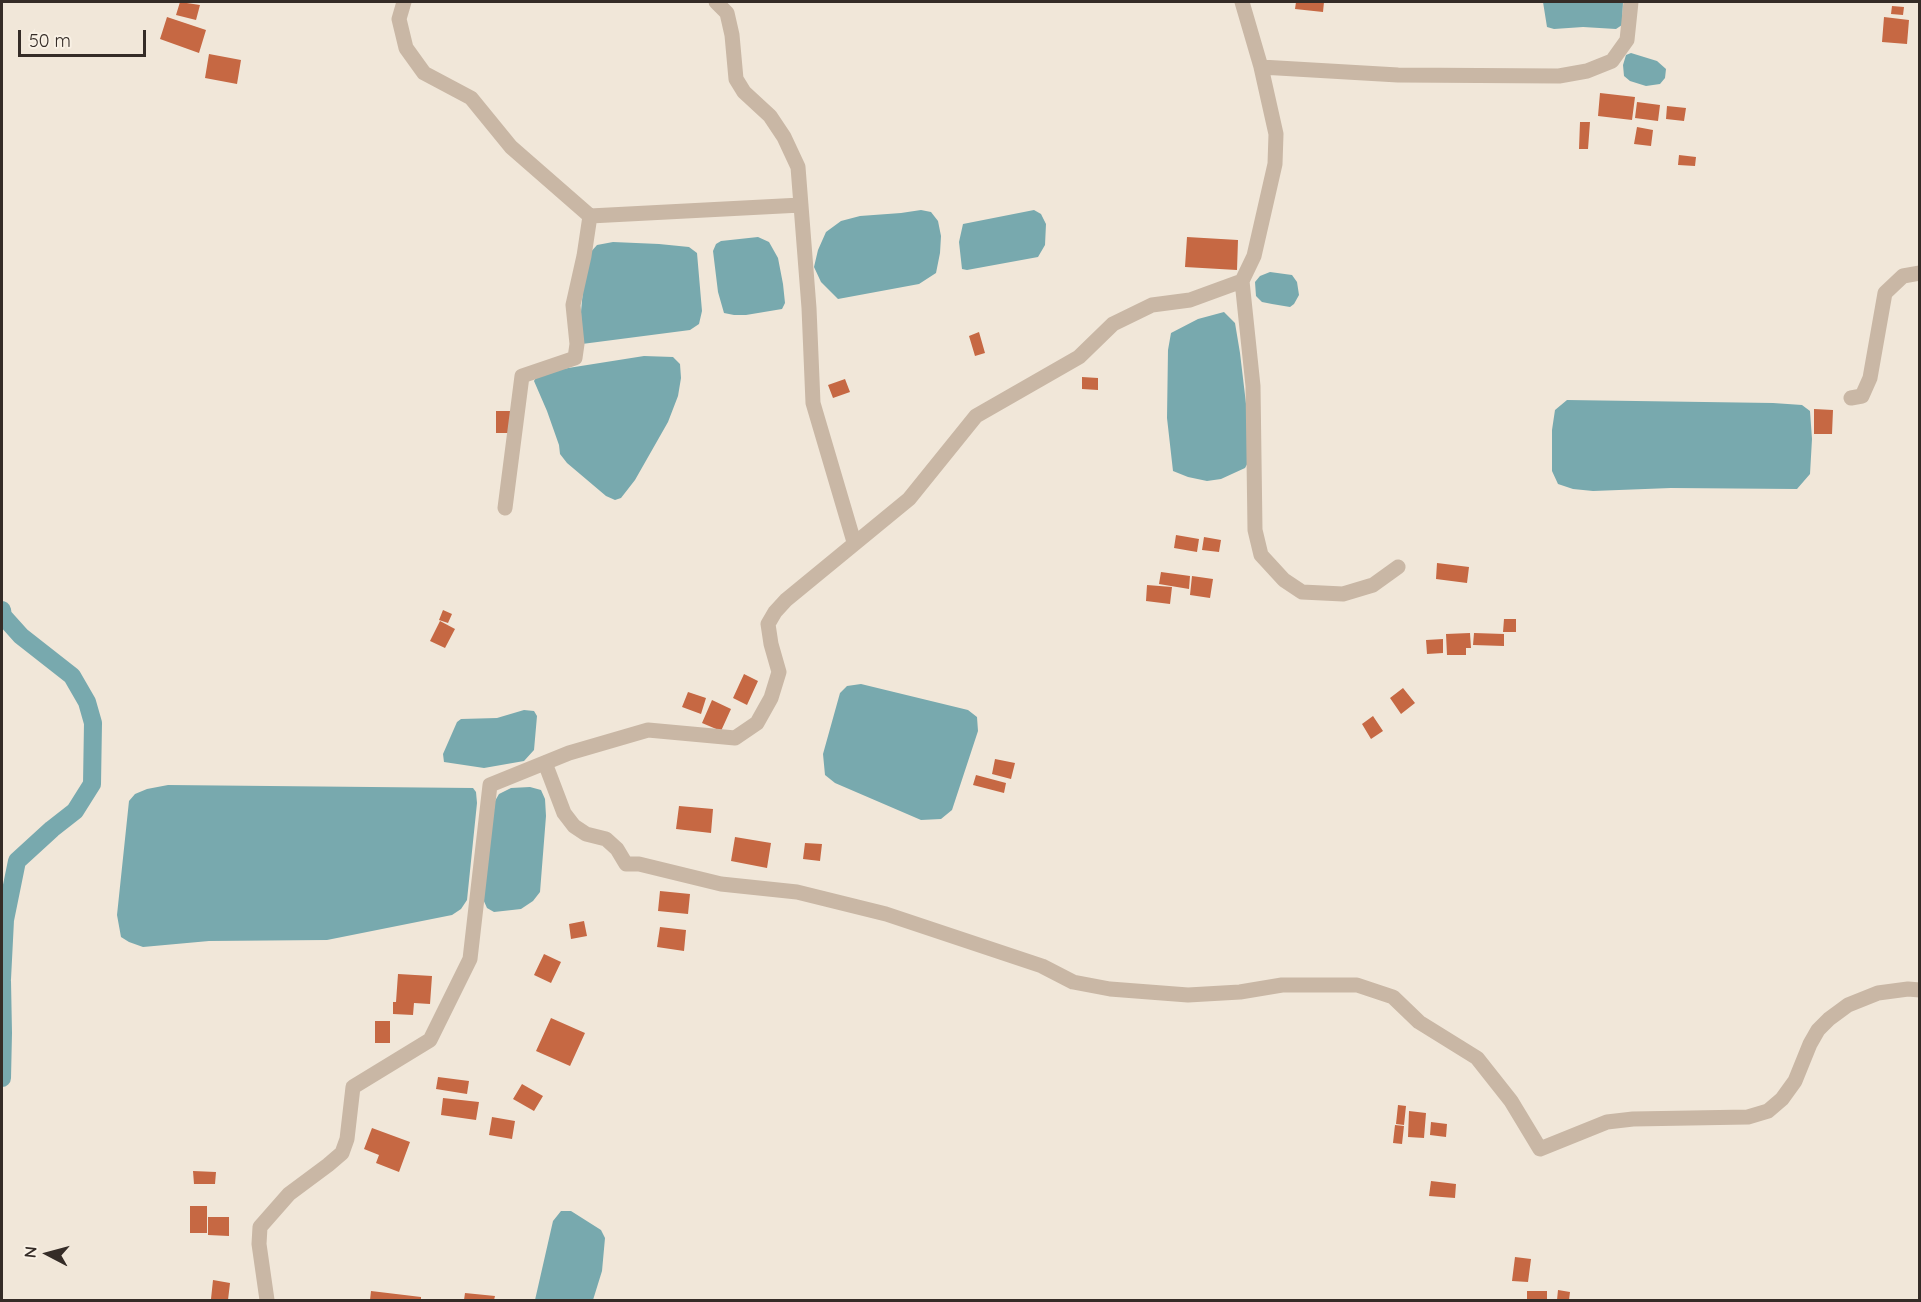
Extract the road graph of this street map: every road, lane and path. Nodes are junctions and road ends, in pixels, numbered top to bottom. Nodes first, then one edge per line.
1 (404, 2) edge
2 (716, 2) edge
3 (1242, 2) edge
4 (1630, 2) edge
5 (1261, 67) junction
6 (801, 205) junction
7 (590, 216) junction
8 (1920, 273) edge
9 (1242, 281) junction
10 (1851, 398) dead end
11 (505, 507) dead end
12 (854, 542) junction
13 (1398, 567) dead end
14 (545, 763) junction
15 (1920, 990) edge
16 (267, 1300) edge

1 - 7 street
2 - 6 street
3 - 5 street
4 - 5 street
5 - 9 street
6 - 7 street
6 - 12 street
7 - 11 street
8 - 10 street
9 - 12 street
9 - 13 street
12 - 14 street
14 - 15 street
14 - 16 street

